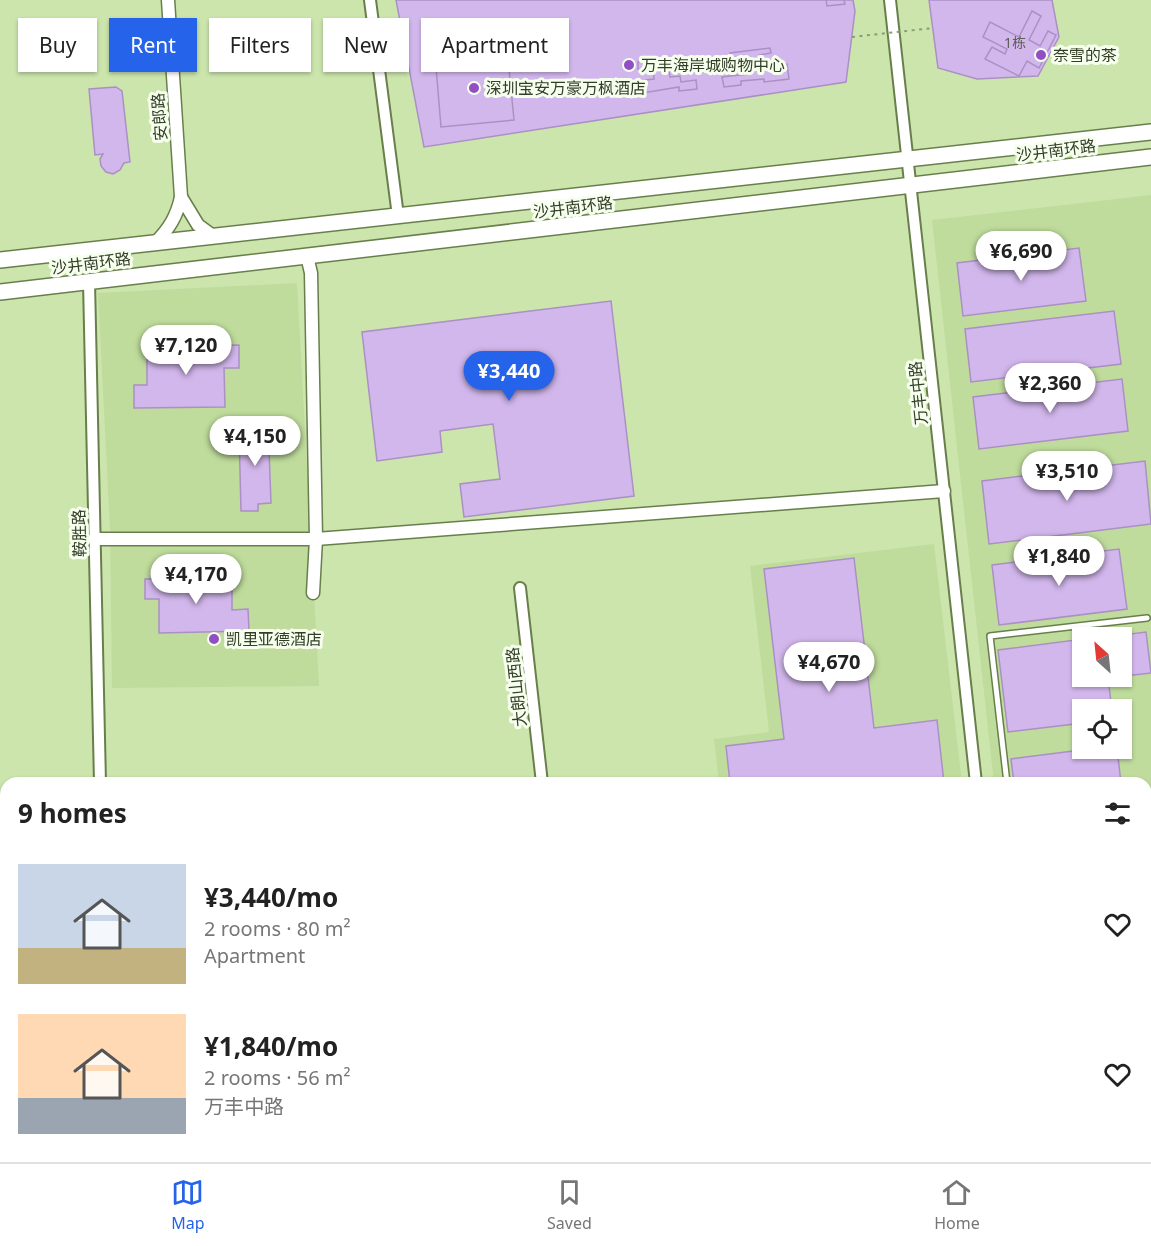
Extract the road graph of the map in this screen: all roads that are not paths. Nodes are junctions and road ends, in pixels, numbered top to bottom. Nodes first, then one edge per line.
1 (168, 0) edge
2 (370, 0) edge
3 (890, 0) edge
4 (1151, 132) edge
5 (1151, 157) edge
6 (907, 160) junction
7 (910, 186) junction
8 (181, 196) junction
9 (398, 216) junction
10 (213, 236) junction
11 (155, 243) junction
12 (307, 256) junction
13 (0, 260) edge
14 (89, 282) junction
15 (0, 292) edge
16 (944, 491) junction
17 (94, 539) junction
18 (316, 539) junction
19 (520, 588) dead end
20 (313, 593) dead end
21 (1147, 618) dead end
22 (100, 777) edge
23 (541, 777) edge
24 (975, 777) edge
25 (1006, 777) edge

1 - 8 street, 安郎路
2 - 9 street
3 - 6 street, 万丰中路
4 - 6 main road, 沙井南环路
5 - 7 main road, 沙井南环路
6 - 7 street, 万丰中路
6 - 9 main road, 沙井南环路
7 - 12 main road, 沙井南环路
7 - 16 street, 万丰中路
8 - 10 street, 安郎路
8 - 11 street, 安郎路
9 - 10 main road, 沙井南环路
10 - 11 main road, 沙井南环路
11 - 13 main road, 沙井南环路
12 - 14 main road, 沙井南环路
12 - 18 street
14 - 15 main road, 沙井南环路
14 - 17 street, 鞍胜路
16 - 18 street
16 - 24 street, 万丰中路
17 - 18 street
17 - 22 street, 鞍胜路
18 - 20 street
19 - 23 street, 大朗山西路
21 - 25 lane

